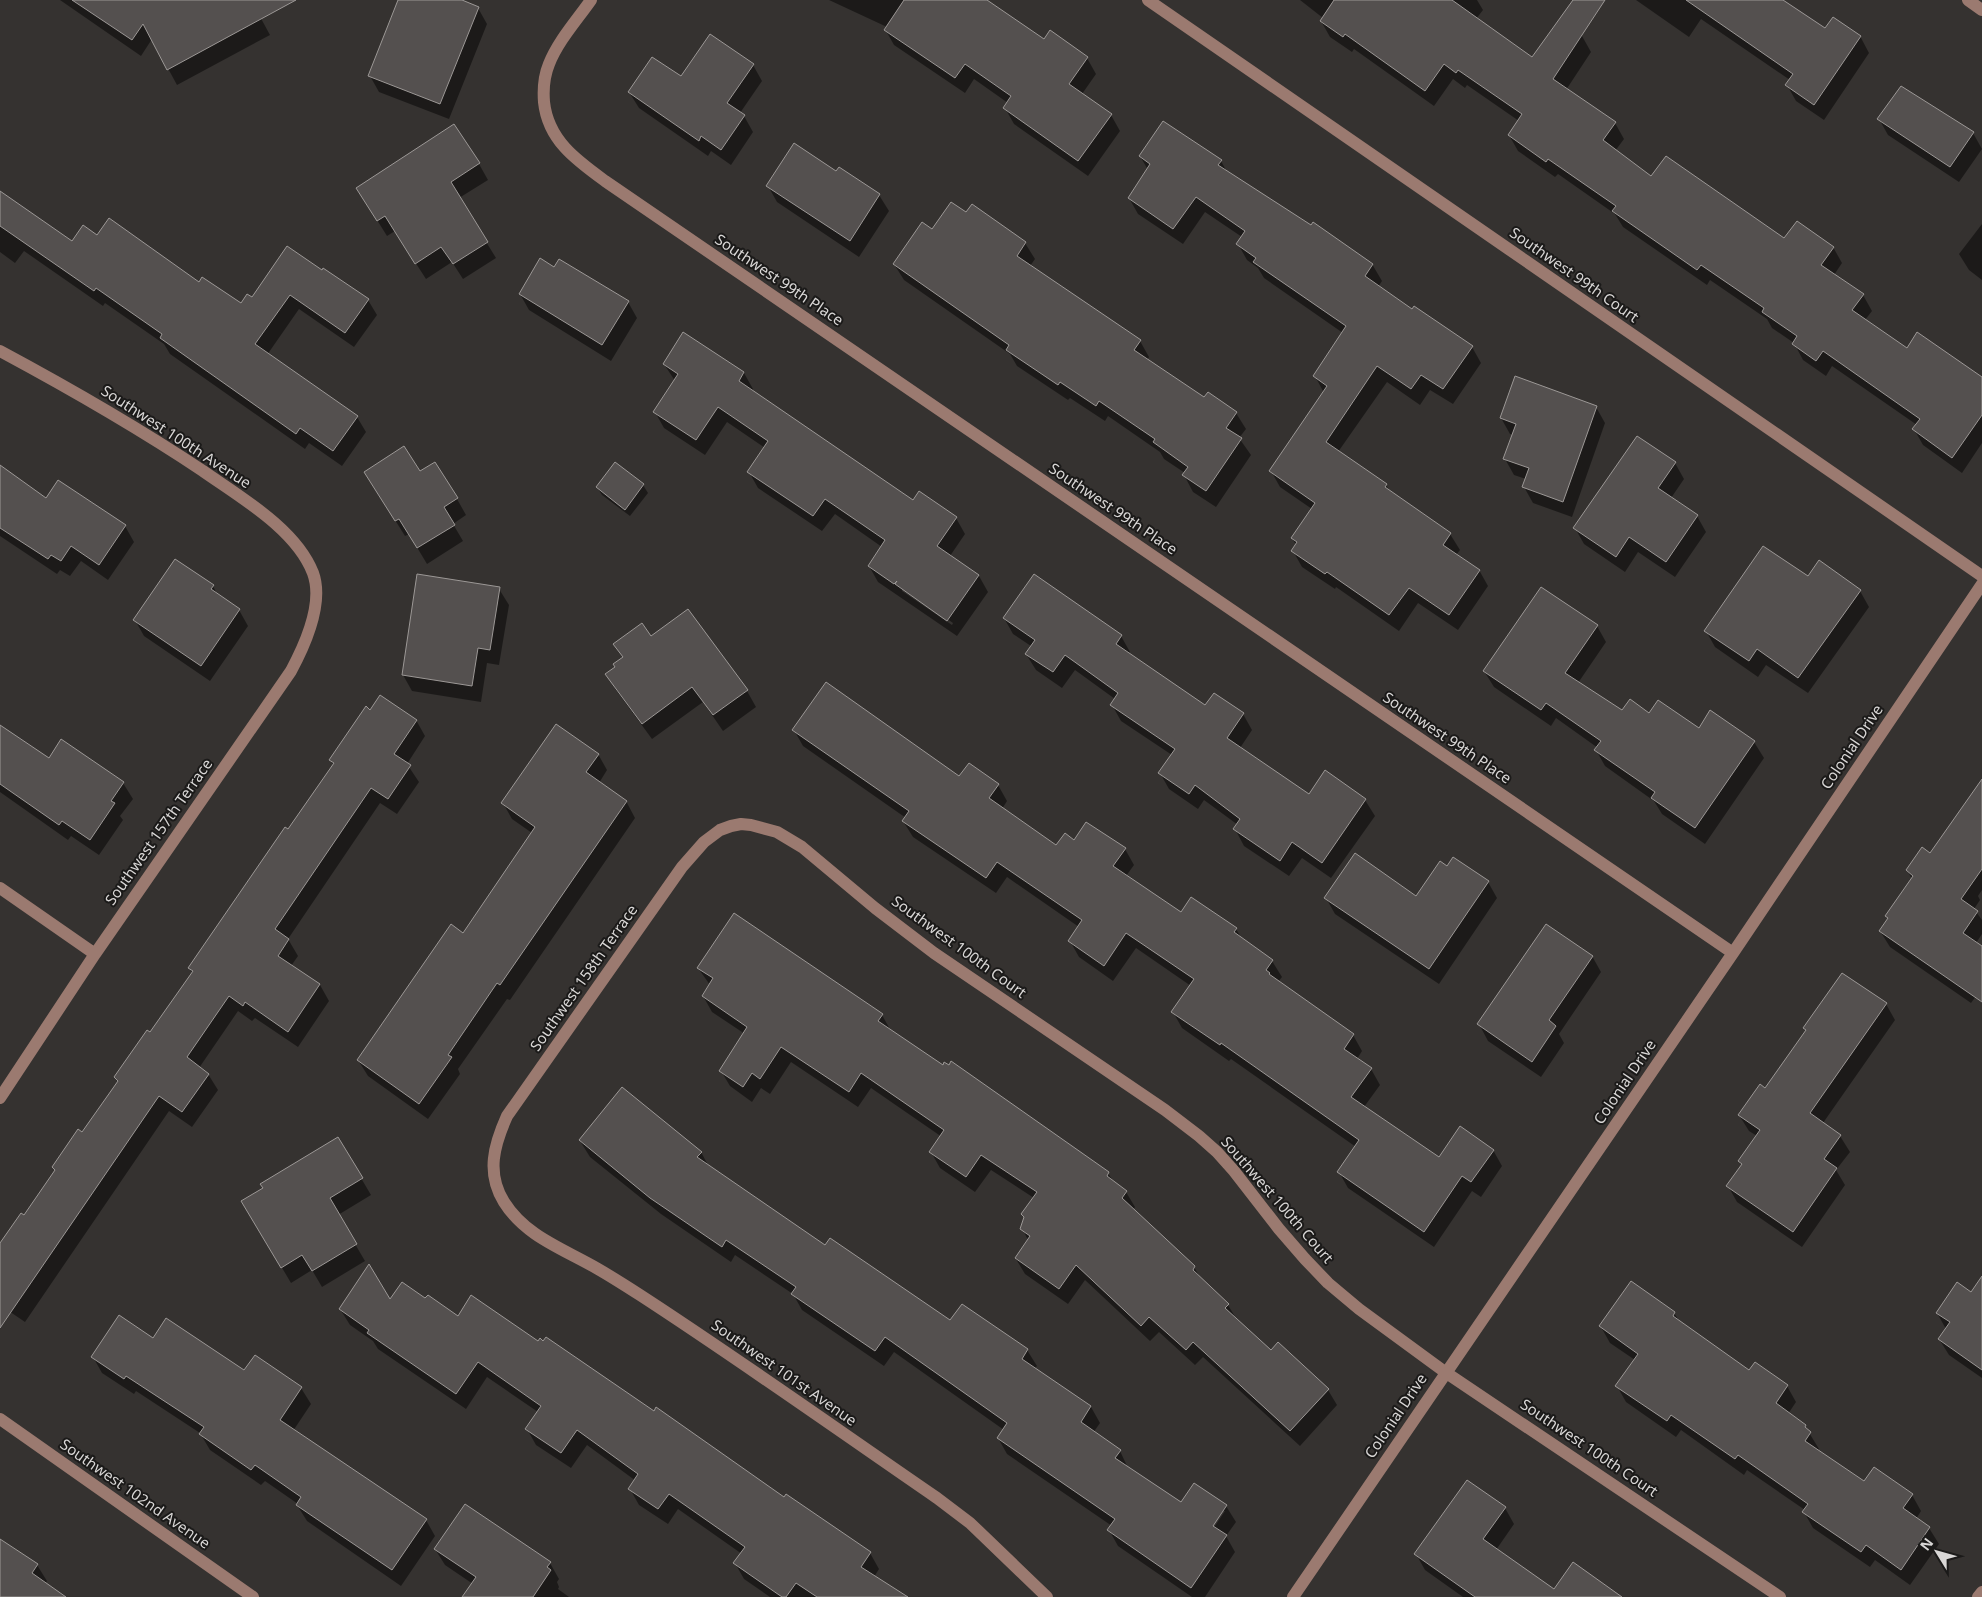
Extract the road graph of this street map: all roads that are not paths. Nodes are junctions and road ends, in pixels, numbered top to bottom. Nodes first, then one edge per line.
1 (591, 0) edge
2 (1148, 0) edge
3 (1968, 0) edge
4 (1982, 10) edge
5 (0, 350) edge
6 (314, 574) joint
7 (1982, 576) edge
8 (1982, 584) edge
9 (752, 825) joint
10 (0, 888) edge
11 (1733, 953) junction
12 (95, 954) junction
13 (0, 1098) edge
14 (497, 1188) joint
15 (1445, 1372) junction
16 (0, 1419) edge
17 (1982, 1592) edge
18 (255, 1597) edge
19 (1047, 1597) edge
20 (1292, 1597) edge
21 (1780, 1597) edge
22 (1978, 1597) edge

1 - 11 street, Southwest 99th Place
2 - 7 street, Southwest 99th Court
3 - 4 street
5 - 6 street, Southwest 100th Avenue
6 - 12 street, Southwest 157th Terrace
8 - 11 street, Colonial Drive
9 - 14 street, Southwest 158th Terrace
9 - 15 street, Southwest 100th Court
10 - 12 street
11 - 15 street, Colonial Drive
12 - 13 street, Southwest 157th Terrace
14 - 19 street, Southwest 101st Avenue
15 - 20 street, Colonial Drive
15 - 21 street, Southwest 100th Court
16 - 18 street, Southwest 102nd Avenue
17 - 22 street

